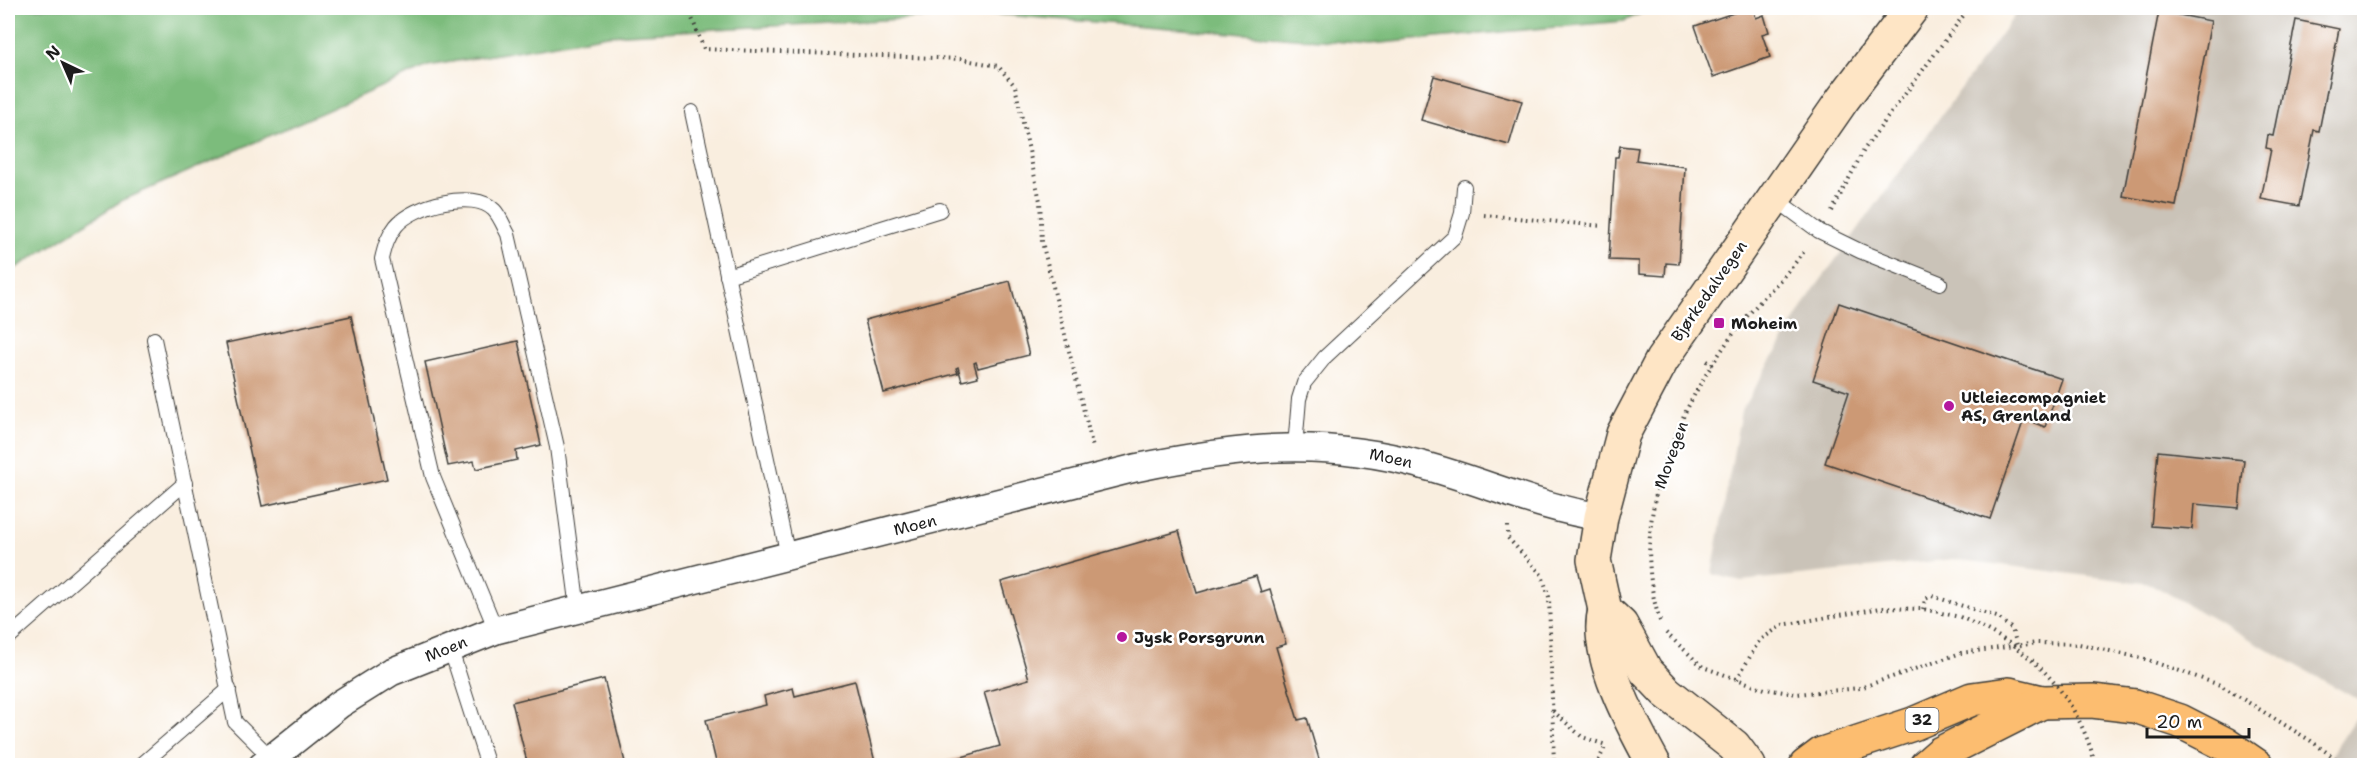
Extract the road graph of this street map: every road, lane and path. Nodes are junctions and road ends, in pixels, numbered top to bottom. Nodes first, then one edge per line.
1 (688, 8) edge
2 (1912, 8) edge
3 (1969, 8) edge
4 (692, 112) dead end
5 (1464, 187) dead end
6 (1774, 198) junction
7 (940, 210) dead end
8 (1462, 213) junction
9 (1602, 226) dead end
10 (1819, 231) junction
11 (727, 276) junction
12 (1940, 283) dead end
13 (154, 339) dead end
14 (1707, 361) dead end
15 (1713, 365) junction
16 (1295, 447) junction
17 (1102, 477) junction
18 (185, 483) junction
19 (1601, 517) junction
20 (1508, 519) dead end
21 (788, 556) junction
22 (578, 609) junction
23 (1923, 609) junction
24 (1605, 610) junction
25 (496, 630) junction
26 (8, 638) edge
27 (2018, 645) dead end
28 (450, 647) junction
29 (229, 689) junction
30 (2042, 702) junction
31 (1552, 711) junction
32 (1606, 745) dead end
33 (267, 762) edge
34 (140, 765) edge
35 (488, 765) edge
36 (1554, 765) edge
37 (1655, 765) edge
38 (1749, 765) edge
39 (1806, 765) edge
40 (1926, 765) edge
41 (2096, 765) edge
42 (2257, 765) edge

1 - 17 path
2 - 6 main road, Bjørkedalvegen
3 - 10 path, Movegen
4 - 11 lane
5 - 8 lane
6 - 10 lane
6 - 19 main road, Bjørkedalvegen
7 - 11 lane
8 - 9 path
8 - 16 lane
10 - 12 lane
10 - 15 path, Movegen
11 - 21 lane
13 - 18 lane
14 - 15 path
15 - 23 path, Movegen
16 - 17 street, Moen
16 - 19 street, Moen
17 - 21 street, Moen
18 - 26 lane
18 - 29 lane
19 - 24 main road, Bjørkedalvegen
20 - 31 path
21 - 22 street, Moen
22 - 25 street, Moen
22 - 25 lane
23 - 27 path
23 - 41 path, bridge
24 - 37 main road, Bjørkedalvegen
24 - 38 main road, Bjørkedalvegen
25 - 28 street, Moen
28 - 33 street, Moen
28 - 35 lane
29 - 33 lane
29 - 34 lane
30 - 39 main road, 32
30 - 40 main road, 32
30 - 42 main road, 32
31 - 32 path
31 - 36 path

